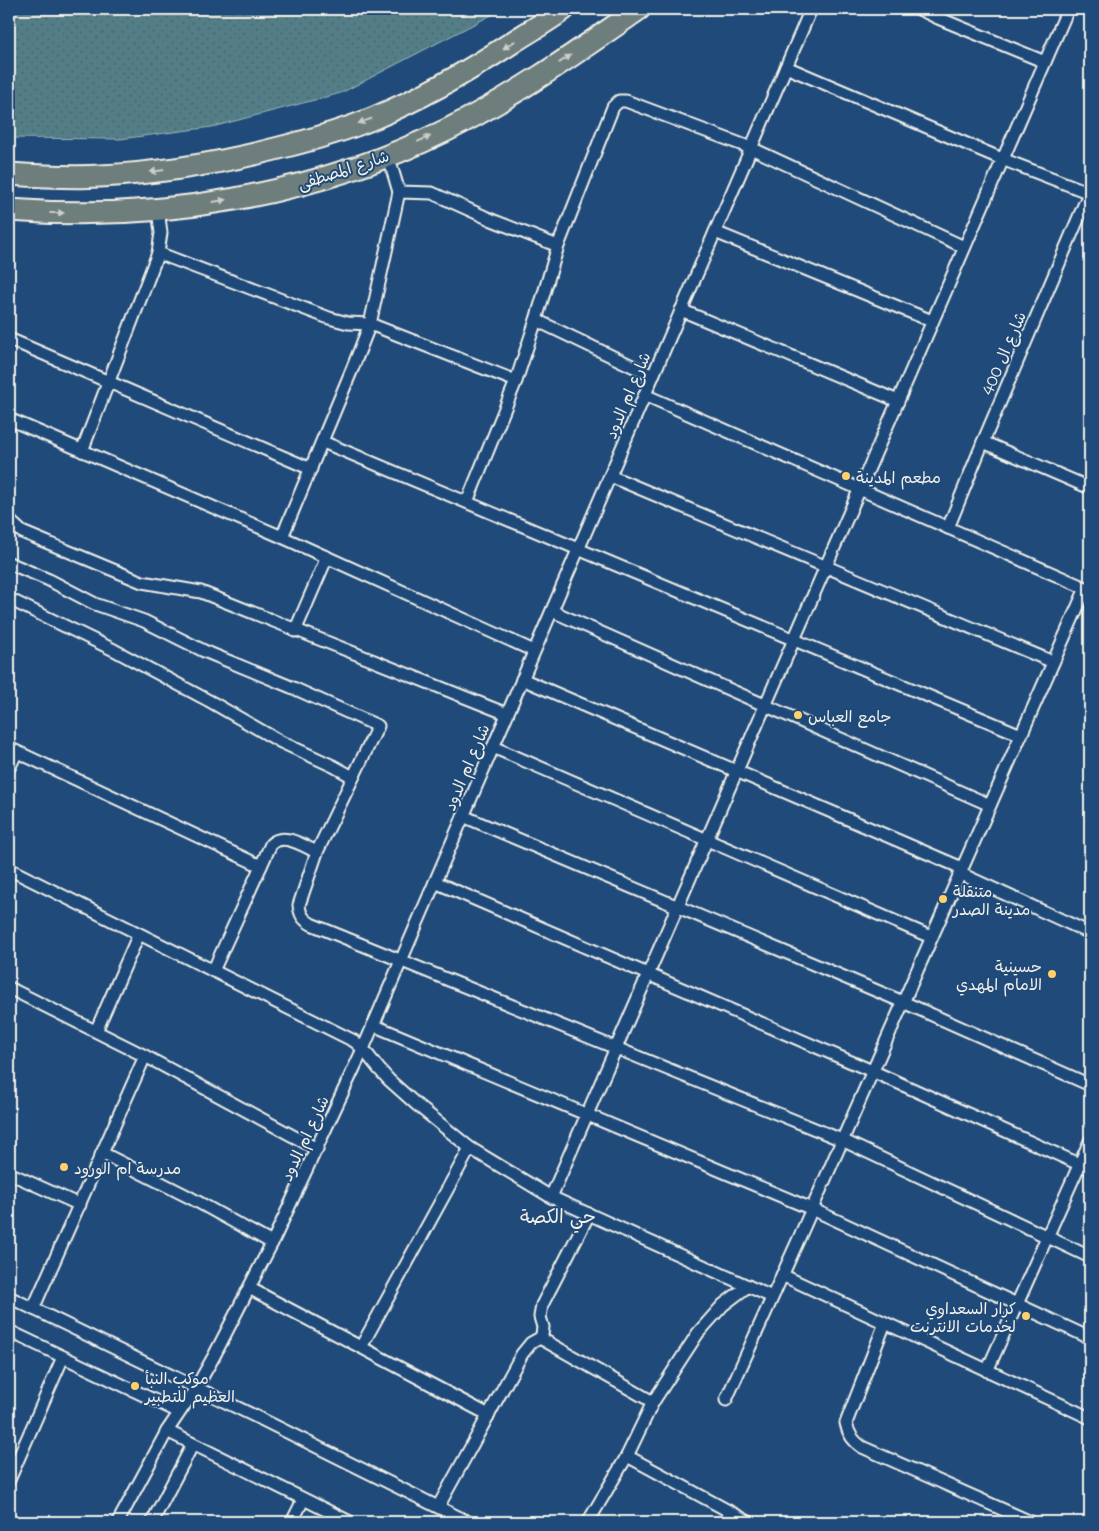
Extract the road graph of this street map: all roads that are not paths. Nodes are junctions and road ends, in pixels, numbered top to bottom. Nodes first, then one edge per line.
1 (564, 9) edge
2 (639, 9) edge
3 (811, 9) edge
4 (919, 9) edge
5 (1068, 9) edge
6 (940, 13) edge
7 (1045, 62) junction
8 (786, 67) junction
9 (751, 148) junction
10 (388, 155) junction
11 (1002, 159) junction
12 (9, 174) edge
13 (399, 192) junction
14 (1090, 192) edge
15 (158, 209) junction
16 (9, 210) edge
17 (715, 232) junction
18 (558, 246) junction
19 (964, 247) junction
20 (158, 253) junction
21 (681, 310) junction
22 (536, 320) junction
23 (932, 321) junction
24 (370, 324) junction
25 (9, 339) edge
26 (653, 376) junction
27 (516, 381) junction
28 (108, 382) junction
29 (645, 395) junction
30 (898, 400) junction
31 (9, 419) edge
32 (323, 442) junction
33 (983, 442) junction
34 (82, 451) junction
35 (311, 468) junction
36 (610, 476) junction
37 (1090, 485) edge
38 (859, 489) junction
39 (467, 502) junction
40 (9, 520) edge
41 (948, 528) junction
42 (282, 537) junction
43 (578, 549) junction
44 (326, 557) junction
45 (9, 563) edge
46 (825, 567) junction
47 (1088, 589) edge
48 (9, 599) edge
49 (552, 611) junction
50 (295, 631) junction
51 (794, 640) junction
52 (534, 651) junction
53 (1053, 662) junction
54 (522, 679) junction
55 (765, 705) junction
56 (507, 714) junction
57 (1021, 735) junction
58 (493, 747) junction
59 (13, 750) edge
60 (9, 768) edge
61 (736, 771) junction
62 (353, 777) junction
63 (990, 805) junction
64 (463, 816) junction
65 (707, 840) junction
66 (317, 852) junction
67 (262, 866) junction
68 (9, 869) edge
69 (960, 871) junction
70 (435, 882) junction
71 (677, 907) junction
72 (1090, 933) edge
73 (138, 934) junction
74 (931, 937) junction
75 (400, 962) junction
76 (213, 971) junction
77 (648, 974) junction
78 (9, 988) edge
79 (903, 1002) junction
80 (373, 1025) junction
81 (96, 1031) junction
82 (615, 1048) junction
83 (363, 1049) junction
84 (145, 1056) junction
85 (872, 1072) junction
86 (1090, 1085) edge
87 (587, 1115) junction
88 (842, 1140) junction
89 (1090, 1141) edge
90 (470, 1148) junction
91 (317, 1149) junction
92 (102, 1153) junction
93 (1085, 1167) edge
94 (9, 1173) edge
95 (551, 1197) junction
96 (80, 1205) junction
97 (812, 1209) junction
98 (589, 1214) junction
99 (1047, 1236) junction
100 (272, 1243) junction
101 (1090, 1257) edge
102 (782, 1275) junction
103 (748, 1286) junction
104 (249, 1288) junction
105 (9, 1297) edge
106 (772, 1297) junction
107 (1017, 1304) junction
108 (33, 1309) junction
109 (885, 1323) junction
110 (9, 1331) edge
111 (540, 1338) junction
112 (1090, 1338) edge
113 (361, 1348) junction
114 (63, 1357) junction
115 (987, 1370) junction
116 (196, 1388) junction
117 (726, 1400) dead end
118 (653, 1402) junction
119 (179, 1412) junction
120 (489, 1415) junction
121 (1090, 1418) edge
122 (167, 1431) junction
123 (193, 1444) junction
124 (627, 1456) junction
125 (9, 1480) edge
126 (303, 1500) junction
127 (438, 1507) junction
128 (118, 1522) edge
129 (152, 1522) edge
130 (292, 1522) edge
131 (350, 1522) edge
132 (468, 1522) edge
133 (588, 1522) edge
134 (749, 1522) edge
135 (1031, 1522) edge

1 -> 12 highway
10 -> 2 highway, شارع المصطفى
3 - 8 street, شارع ام الدود
4 - 6 street
5 - 7 street
6 - 7 street
7 - 11 street
8 - 9 street, شارع ام الدود
8 - 11 street
9 - 17 street, شارع ام الدود
9 - 18 street
9 - 19 street
10 - 13 street
15 -> 10 highway, شارع المصطفى
11 - 14 street
11 - 19 street
13 - 18 street
13 - 24 street
14 - 33 street, شارع ال 400
16 -> 15 highway, شارع المصطفى
15 - 20 street
17 - 21 street, شارع ام الدود
17 - 23 street
18 - 22 street
19 - 23 street
20 - 24 street
20 - 28 street
21 - 26 street, شارع ام الدود
21 - 30 street
22 - 26 street
22 - 27 street
23 - 30 street
24 - 27 street
24 - 32 street
25 - 28 street
26 - 29 street, شارع ام الدود
27 - 39 street
28 - 34 street
28 - 35 street
29 - 36 street, شارع ام الدود
29 - 38 street
30 - 38 street
31 - 34 street
32 - 35 street
32 - 39 street
33 - 37 street
33 - 41 street, شارع ال 400
34 - 42 street
35 - 42 street
36 - 43 street, شارع ام الدود
36 - 46 street
38 - 41 street
38 - 46 street
39 - 43 street
40 - 50 street
41 - 47 street
42 - 44 street
43 - 49 street, شارع ام الدود
43 - 51 street
44 - 50 street
44 - 52 street
45 - 62 street
46 - 51 street
46 - 53 street
47 - 53 street
48 - 62 street
49 - 52 street, شارع ام الدود
49 - 55 street
50 - 56 street
51 - 55 street
51 - 57 street
52 - 54 street, شارع ام الدود
53 - 57 street
54 - 56 street, شارع ام الدود
54 - 61 street
55 - 61 street
55 - 63 street
56 - 58 street, شارع ام الدود
57 - 63 street
58 - 64 street, شارع ام الدود
58 - 65 street
59 - 60 street
59 - 67 street
61 - 65 street
61 - 69 street
62 - 66 street
63 - 69 street
64 - 70 street, شارع ام الدود
64 - 71 street
65 - 71 street
65 - 74 street
66 - 67 street
66 - 75 street
67 - 76 street
68 - 73 street
69 - 72 street
69 - 74 street
70 - 75 street, شارع ام الدود
70 - 77 street
71 - 77 street
71 - 79 street
73 - 76 street
73 - 81 street
74 - 79 street
75 - 80 street, شارع ام الدود
75 - 82 street
76 - 83 street
77 - 82 street
77 - 85 street
78 - 81 street
79 - 85 street
79 - 86 street
80 - 83 street, شارع ام الدود
80 - 87 street
81 - 84 street
82 - 87 street
82 - 88 street
83 - 90 street
83 - 91 street, شارع ام الدود
84 - 91 street
84 - 92 street
85 - 88 street
85 - 93 street
87 - 95 street
87 - 97 street
88 - 97 street
88 - 99 street
89 - 93 street
90 - 95 street
90 - 113 street
91 - 100 street, شارع ام الدود
92 - 96 street
92 - 100 street
93 - 99 street
94 - 96 street
95 - 98 street
96 - 108 street
97 - 102 street
97 - 107 street
98 - 103 street
98 - 111 street
99 - 101 street
99 - 107 street
100 - 104 street, شارع ام الدود
102 - 106 street
102 - 109 street
103 - 106 street
103 - 118 street
104 - 113 street
104 - 116 street, شارع ام الدود
105 - 108 street
106 - 117 street
107 - 112 street
107 - 115 street
108 - 116 street
109 - 115 street
109 - 135 street
110 - 114 street
111 - 118 street
111 - 120 street
113 - 120 street
114 - 119 street
114 - 125 street
115 - 121 street
116 - 119 street, شارع ام الدود
116 - 127 street
118 - 124 street
119 - 122 street, شارع ام الدود
120 - 127 street
122 - 123 street
122 - 128 street, شارع ام الدود
123 - 126 street
123 - 129 street
124 - 133 street
124 - 134 street
126 - 130 street
126 - 131 street
127 - 132 street

